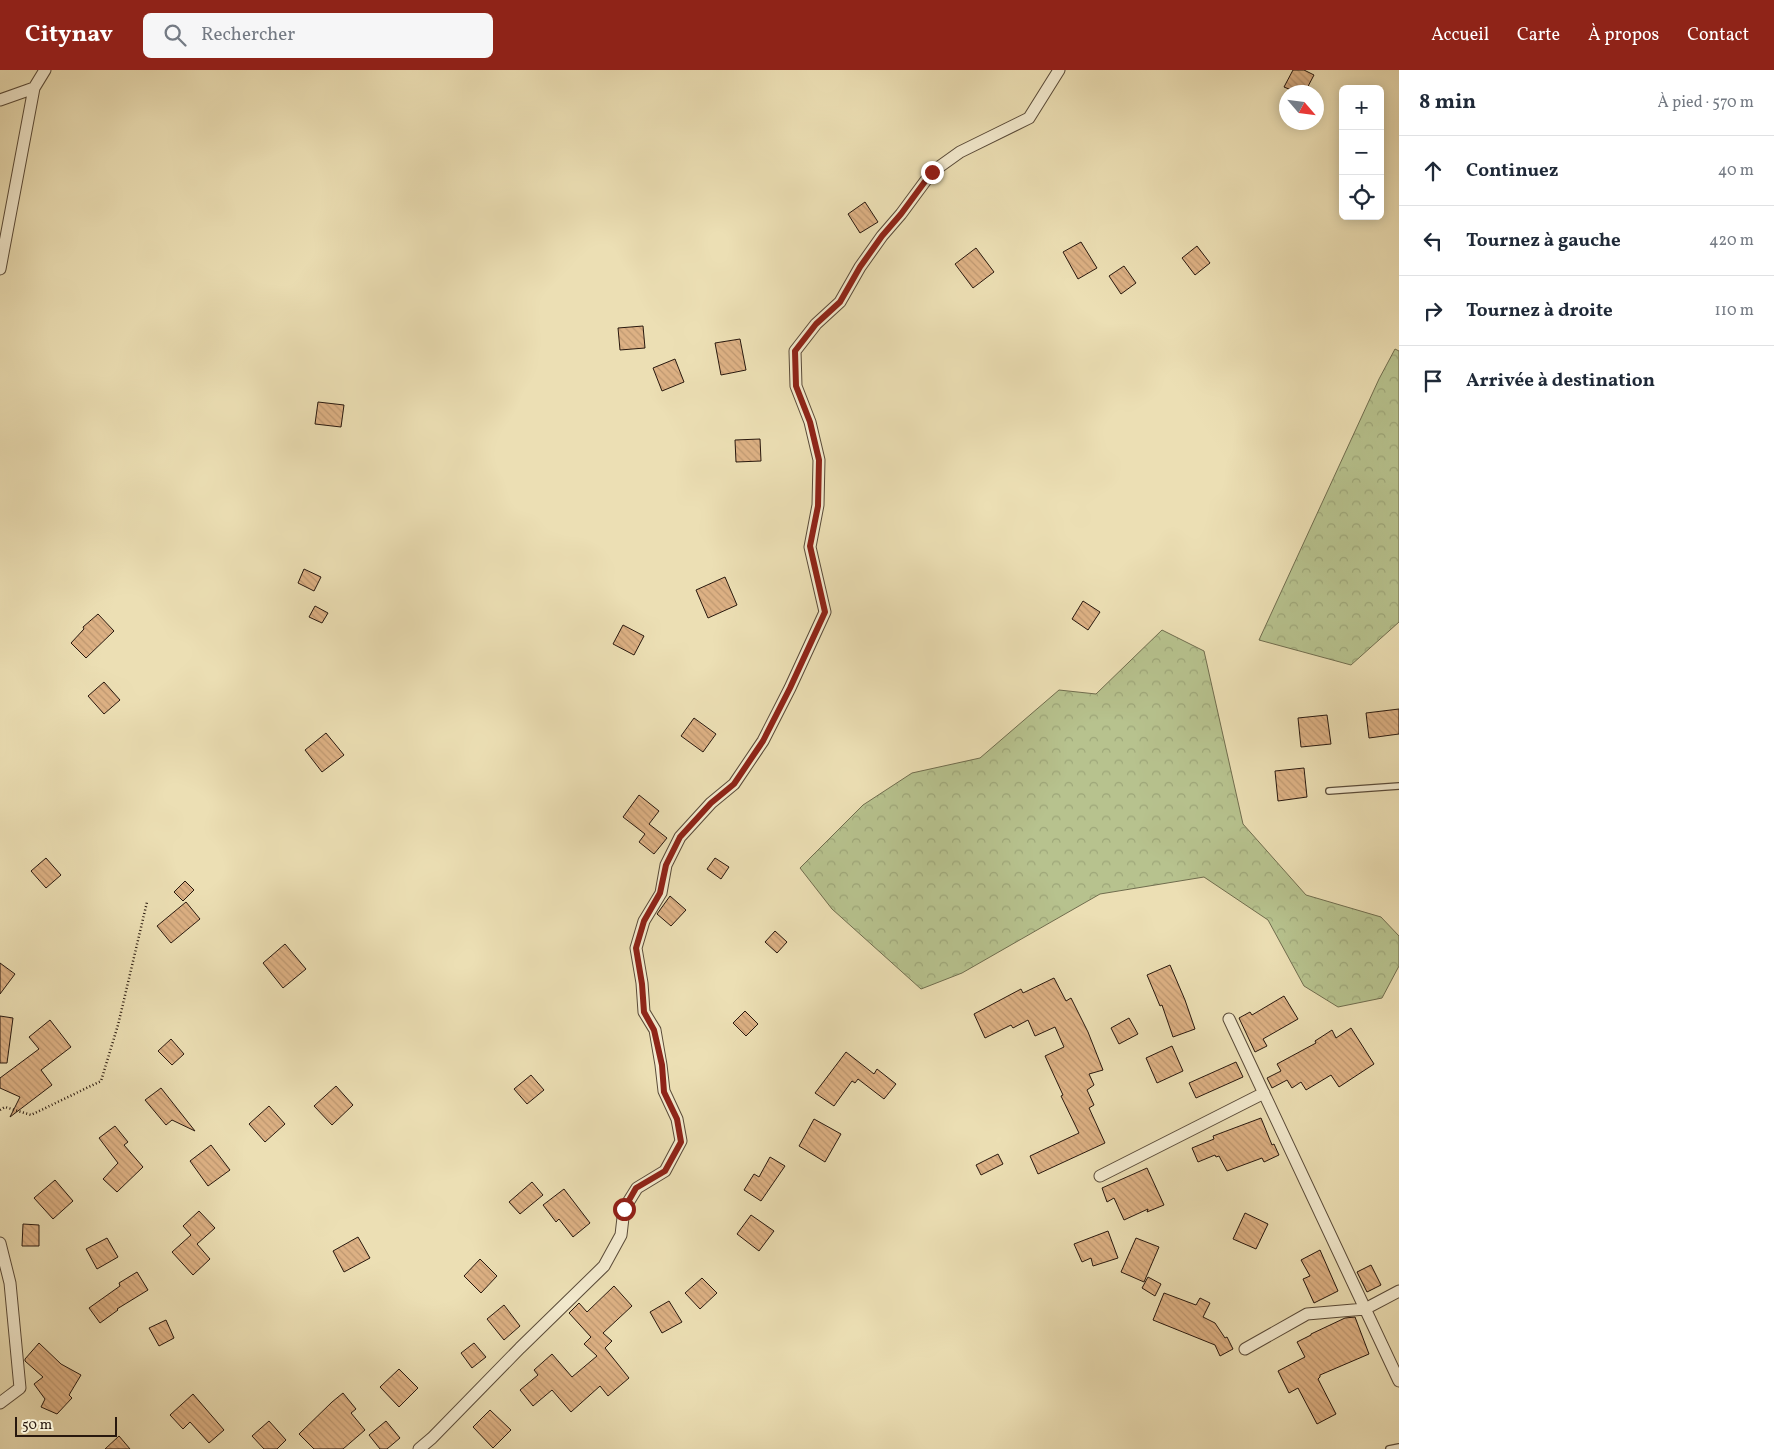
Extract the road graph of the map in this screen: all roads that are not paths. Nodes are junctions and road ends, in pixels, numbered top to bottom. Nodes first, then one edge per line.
1 (45, 70) edge
2 (1059, 70) edge
3 (34, 88) junction
4 (0, 100) edge
5 (0, 269) edge
6 (1399, 786) edge
7 (1329, 791) dead end
8 (1229, 1020) dead end
9 (1264, 1093) junction
10 (1100, 1176) dead end
11 (0, 1243) edge
12 (1399, 1290) edge
13 (1365, 1309) junction
14 (1245, 1349) dead end
15 (1399, 1381) edge
16 (0, 1403) edge
17 (1399, 1447) edge
18 (419, 1449) edge
19 (1390, 1449) edge

1 - 3 street
2 - 18 street
3 - 4 street
3 - 5 street
6 - 7 lane
8 - 9 street
9 - 10 street
9 - 13 street
11 - 16 street
12 - 13 street
13 - 14 street
13 - 15 street
17 - 19 lane

